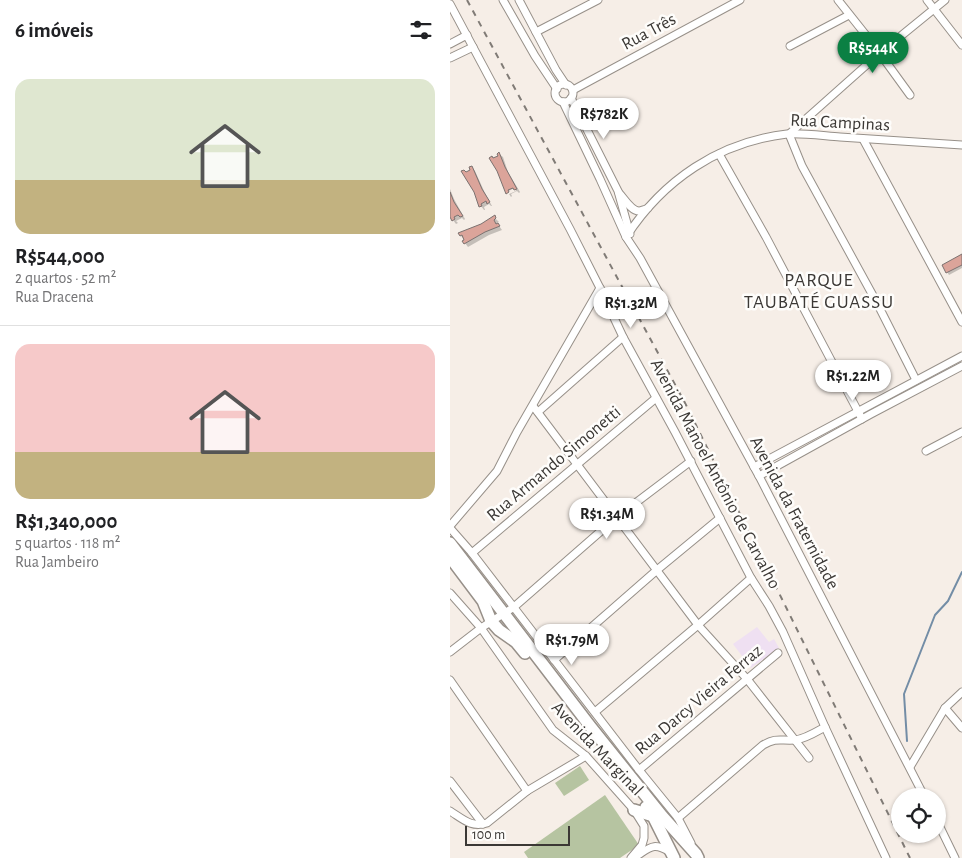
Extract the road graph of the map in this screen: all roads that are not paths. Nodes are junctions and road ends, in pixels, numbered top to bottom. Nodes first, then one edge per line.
1 (503, 0) edge
2 (519, 0) edge
3 (598, 0) edge
4 (740, 0) edge
5 (838, 0) edge
6 (927, 0) edge
7 (945, 0) edge
8 (450, 4) edge
9 (934, 9) junction
10 (849, 15) junction
11 (536, 32) junction
12 (466, 35) junction
13 (450, 44) edge
14 (962, 45) edge
15 (790, 46) dead end
16 (473, 47) junction
17 (880, 53) junction
18 (450, 58) edge
19 (566, 85) junction
20 (557, 88) junction
21 (572, 90) junction
22 (910, 95) dead end
23 (571, 98) junction
24 (564, 102) junction
25 (789, 134) junction
26 (863, 138) junction
27 (962, 145) edge
28 (719, 154) junction
29 (600, 179) junction
30 (618, 191) junction
31 (648, 208) junction
32 (624, 214) junction
33 (641, 216) junction
34 (628, 235) junction
35 (600, 288) junction
36 (962, 322) edge
37 (623, 337) junction
38 (962, 356) edge
39 (962, 366) edge
40 (916, 380) junction
41 (656, 398) junction
42 (533, 406) junction
43 (538, 412) junction
44 (858, 412) junction
45 (862, 419) junction
46 (962, 432) edge
47 (926, 451) dead end
48 (691, 461) junction
49 (577, 464) junction
50 (754, 467) junction
51 (759, 476) junction
52 (617, 518) junction
53 (720, 518) junction
54 (450, 527) edge
55 (450, 544) edge
56 (472, 553) junction
57 (450, 557) edge
58 (657, 570) junction
59 (751, 578) junction
60 (450, 593) edge
61 (509, 610) junction
62 (486, 624) junction
63 (698, 625) junction
64 (450, 652) edge
65 (778, 653) dead end
66 (554, 660) junction
67 (747, 679) junction
68 (450, 680) edge
69 (962, 692) edge
70 (945, 708) junction
71 (595, 712) junction
72 (825, 727) junction
73 (962, 728) edge
74 (794, 740) junction
75 (586, 756) junction
76 (809, 758) dead end
77 (910, 767) junction
78 (639, 770) junction
79 (450, 780) edge
80 (920, 788) edge
81 (527, 791) junction
82 (634, 810) junction
83 (450, 811) edge
84 (657, 816) junction
85 (678, 818) junction
86 (483, 824) junction
87 (946, 839) edge
88 (687, 845) junction
89 (673, 856) edge
90 (697, 856) edge
91 (632, 858) edge
92 (886, 858) edge
93 (955, 858) edge

1 - 20 street, Avenida da Fraternidade
2 - 11 street
3 - 11 street
4 - 21 street, Rua Três
5 - 10 street
6 - 9 street
7 - 9 street
8 - 12 street, Avenida Manoel Antônio de Carvalho
9 - 14 street
9 - 17 street
10 - 15 street
10 - 17 street
11 - 19 street
12 - 13 street
12 - 16 street, Avenida Manoel Antônio de Carvalho
16 - 18 street
16 - 35 street, Avenida Manoel Antônio de Carvalho
17 - 22 street
17 - 25 street
19 - 20 street
19 - 21 street
20 - 24 street, Avenida da Fraternidade
21 - 23 street
23 - 24 street
23 - 30 street, Avenida da Fraternidade
24 - 29 street, Avenida da Fraternidade
25 - 26 street, Rua Campinas
25 - 28 street, Rua Campinas
25 - 40 street
26 - 27 street, Rua Campinas
26 - 36 street
28 - 31 street, Rua Campinas
28 - 44 street
29 - 32 street
29 - 34 street, Avenida da Fraternidade
30 - 31 street
30 - 32 street, Avenida da Fraternidade
31 - 33 street, Rua Campinas
32 - 33 street
32 - 34 street, Avenida da Fraternidade
33 - 34 street, Rua Campinas
34 - 50 street, Avenida da Fraternidade
35 - 37 street, Avenida Manoel Antônio de Carvalho
35 - 42 street
37 - 41 street, Avenida Manoel Antônio de Carvalho
37 - 43 street
38 - 40 street
39 - 45 street
40 - 44 street
41 - 48 street, Avenida Manoel Antônio de Carvalho
41 - 49 street, Rua Armando Simonetti
42 - 43 street
42 - 54 street
43 - 49 street
44 - 45 street
44 - 50 street
45 - 51 street
46 - 47 street
48 - 52 street
48 - 53 street, Avenida Manoel Antônio de Carvalho
49 - 52 street
49 - 56 street, Rua Armando Simonetti
50 - 51 street, Avenida da Fraternidade
51 - 77 street, Avenida da Fraternidade
52 - 58 street
52 - 61 street
53 - 58 street
53 - 59 street, Avenida Manoel Antônio de Carvalho
54 - 56 street
55 - 61 main road
56 - 61 street
57 - 62 main road
58 - 63 street
58 - 66 street
59 - 63 street
59 - 72 street, Avenida Manoel Antônio de Carvalho
60 - 62 street, Avenida Marginal
61 - 62 street
61 - 66 street
61 - 84 main road
62 - 64 street
62 - 75 street, Avenida Marginal
62 - 84 main road
63 - 67 street
63 - 71 street
65 - 67 street, Rua Darcy Vieira Ferraz
66 - 71 street
67 - 74 street
67 - 78 street, Rua Darcy Vieira Ferraz
68 - 81 street
69 - 70 street
70 - 73 street
70 - 77 street
71 - 78 street
72 - 74 street
72 - 92 street, Avenida Manoel Antônio de Carvalho
74 - 76 street
74 - 85 street
75 - 81 street
75 - 82 street, Avenida Marginal
77 - 80 street, Avenida da Fraternidade
78 - 85 street
79 - 86 street
81 - 86 street
82 - 84 main road
82 - 91 street, Avenida Marginal
83 - 86 street
84 - 88 main road
84 - 89 main road
85 - 90 street
87 - 93 street
88 - 89 main road
88 - 90 main road
89 - 91 street

